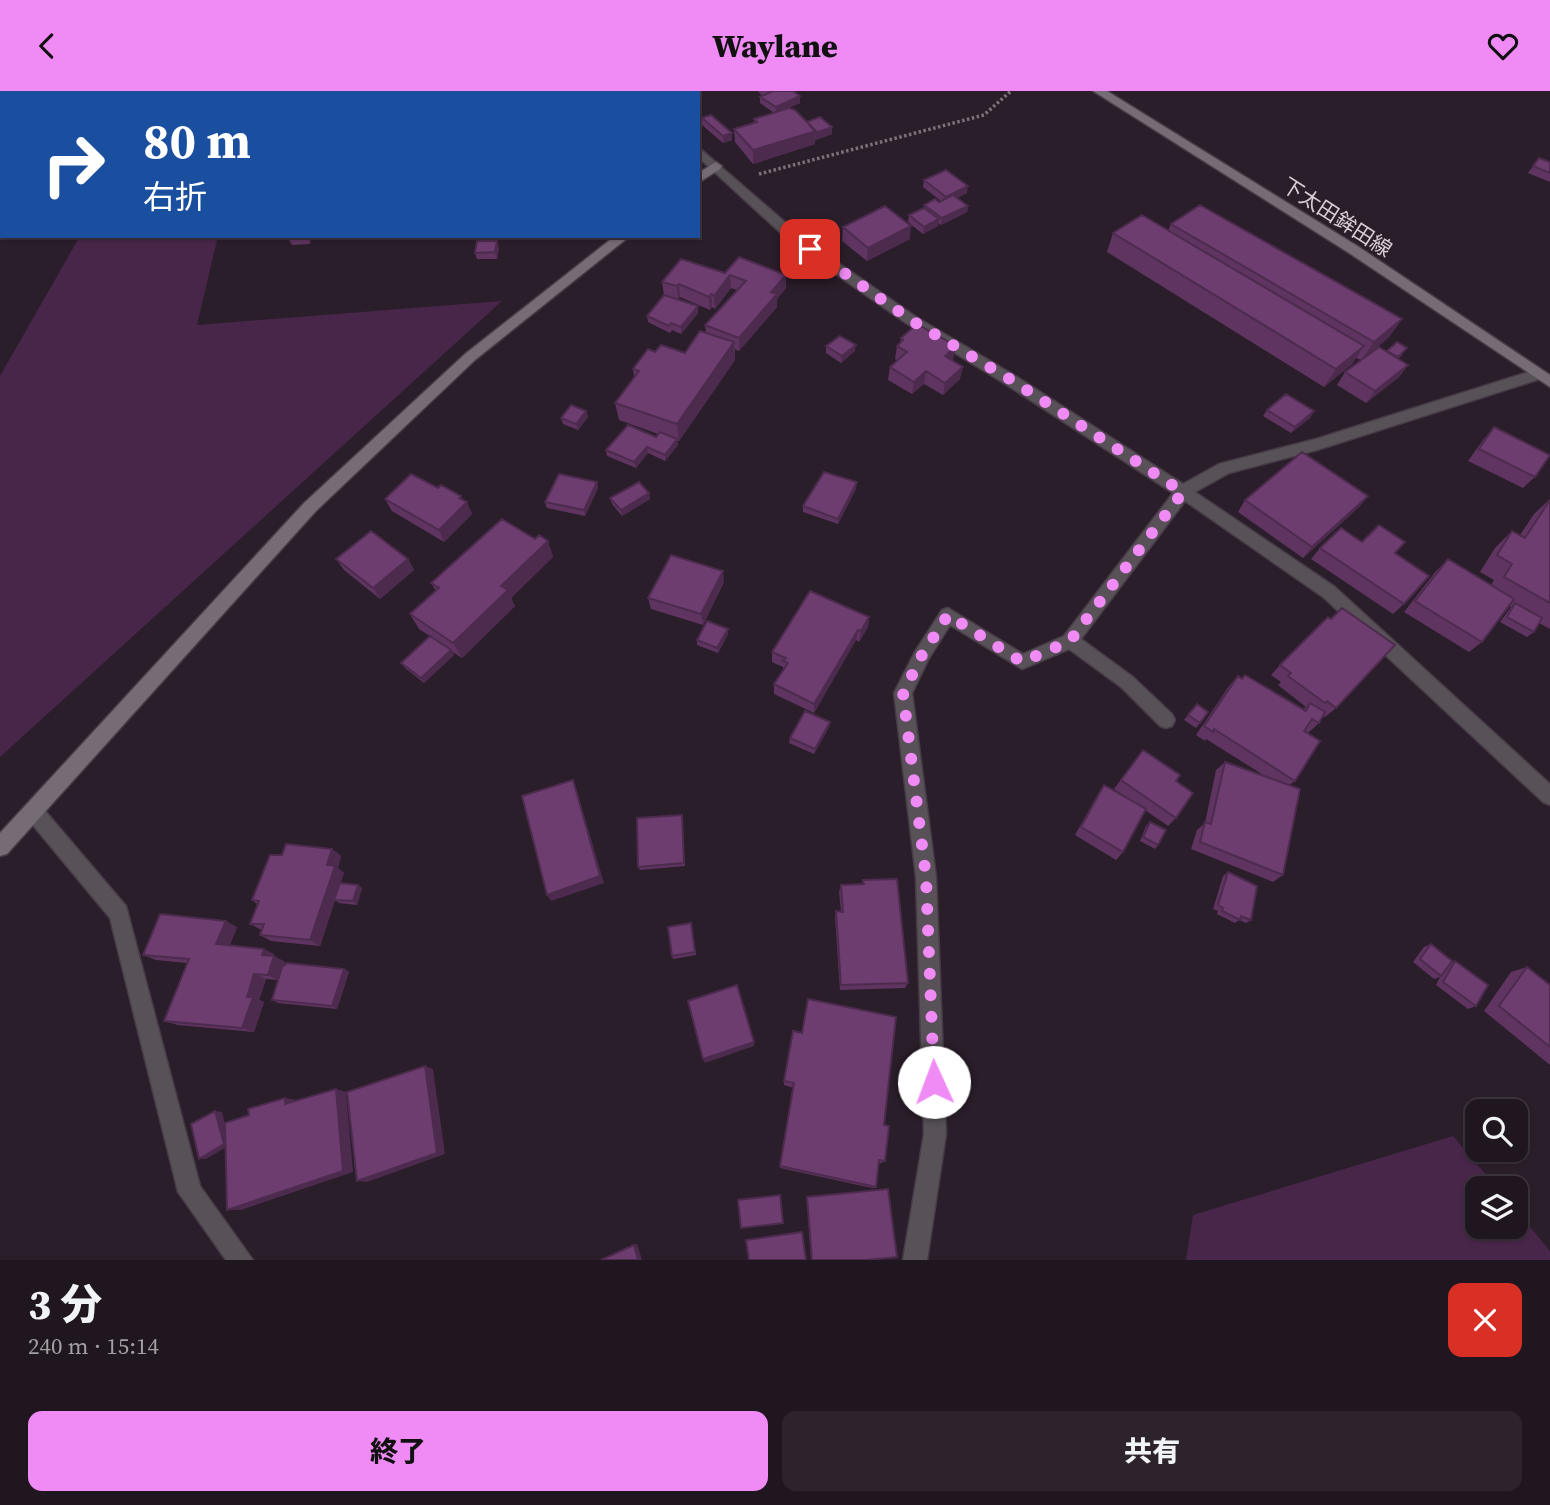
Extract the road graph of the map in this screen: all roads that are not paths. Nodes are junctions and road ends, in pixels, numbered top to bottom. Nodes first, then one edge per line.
1 (1099, 91) edge
2 (700, 152) edge
3 (716, 166) junction
4 (700, 178) edge
5 (621, 238) edge
6 (1544, 378) edge
7 (1183, 492) junction
8 (1070, 641) junction
9 (1166, 720) dead end
10 (1550, 796) edge
11 (34, 812) junction
12 (0, 847) edge
13 (242, 1260) edge
14 (915, 1260) edge

1 - 6 street, 下太田鉾田線
2 - 3 street
3 - 4 street
3 - 7 street
5 - 11 street
6 - 7 street
7 - 8 street
7 - 10 street
8 - 9 street
8 - 14 street
11 - 12 street
11 - 13 street

